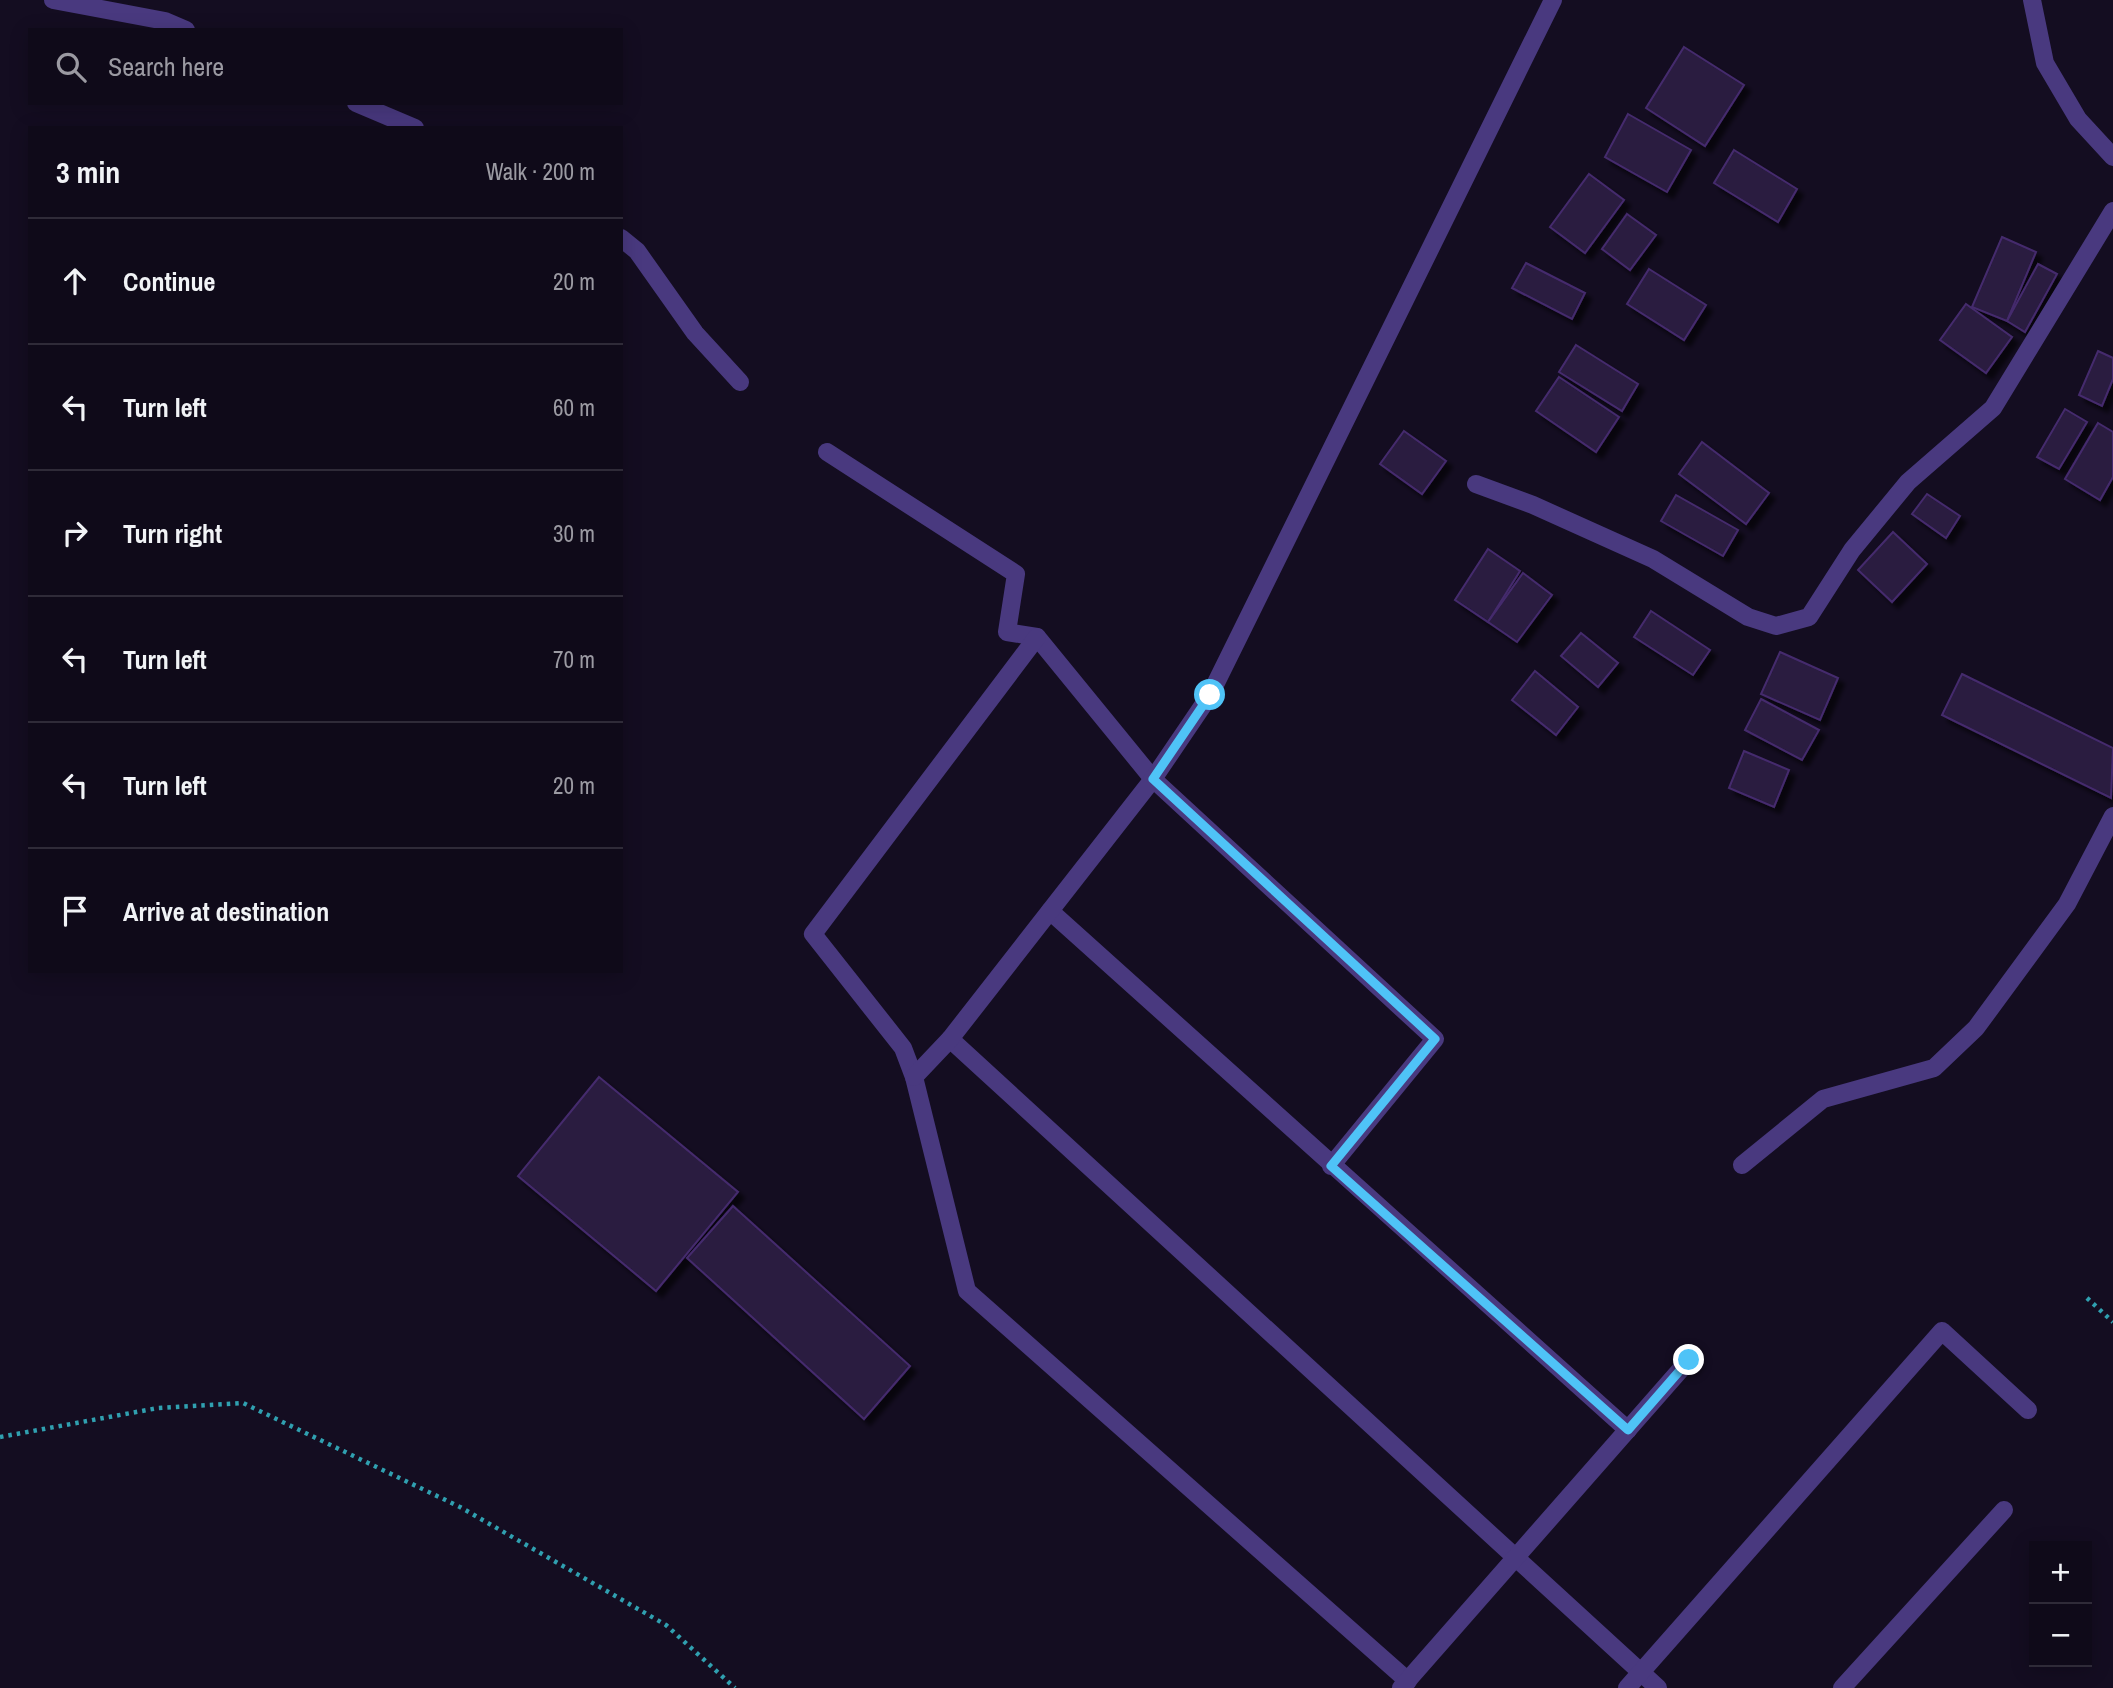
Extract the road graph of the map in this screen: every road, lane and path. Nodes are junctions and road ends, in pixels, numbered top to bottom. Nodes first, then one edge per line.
1 (52, 0) edge
2 (1553, 0) edge
3 (2032, 0) edge
4 (181, 28) edge
5 (361, 105) edge
6 (410, 126) edge
7 (2113, 157) edge
8 (2113, 211) edge
9 (623, 240) edge
10 (740, 383) dead end
11 (827, 452) dead end
12 (1476, 484) dead end
13 (1037, 637) junction
14 (1153, 779) junction
15 (2113, 816) edge
16 (1049, 911) junction
17 (950, 1039) junction
18 (914, 1077) junction
19 (1742, 1165) dead end
20 (1331, 1166) junction
21 (2088, 1298) dead end
22 (2113, 1322) edge
23 (1689, 1360) dead end
24 (2028, 1410) dead end
25 (1628, 1430) junction
26 (0, 1437) edge
27 (2004, 1510) dead end
28 (1516, 1557) junction
29 (1642, 1672) junction
30 (1404, 1685) edge
31 (735, 1688) edge
32 (1627, 1688) edge
33 (1658, 1688) edge
34 (1842, 1688) edge

1 - 4 street
2 - 14 street
3 - 7 street
5 - 6 street
8 - 12 street
9 - 10 street
11 - 13 street
13 - 14 street
13 - 18 street
14 - 16 street
14 - 20 street
15 - 19 street
16 - 17 street
16 - 20 street
17 - 18 street
17 - 28 street
18 - 30 street
20 - 25 street
21 - 22 path
23 - 25 street
24 - 29 street
25 - 28 street
26 - 31 path
27 - 34 street
28 - 29 street
28 - 30 street
29 - 32 street
29 - 33 street

